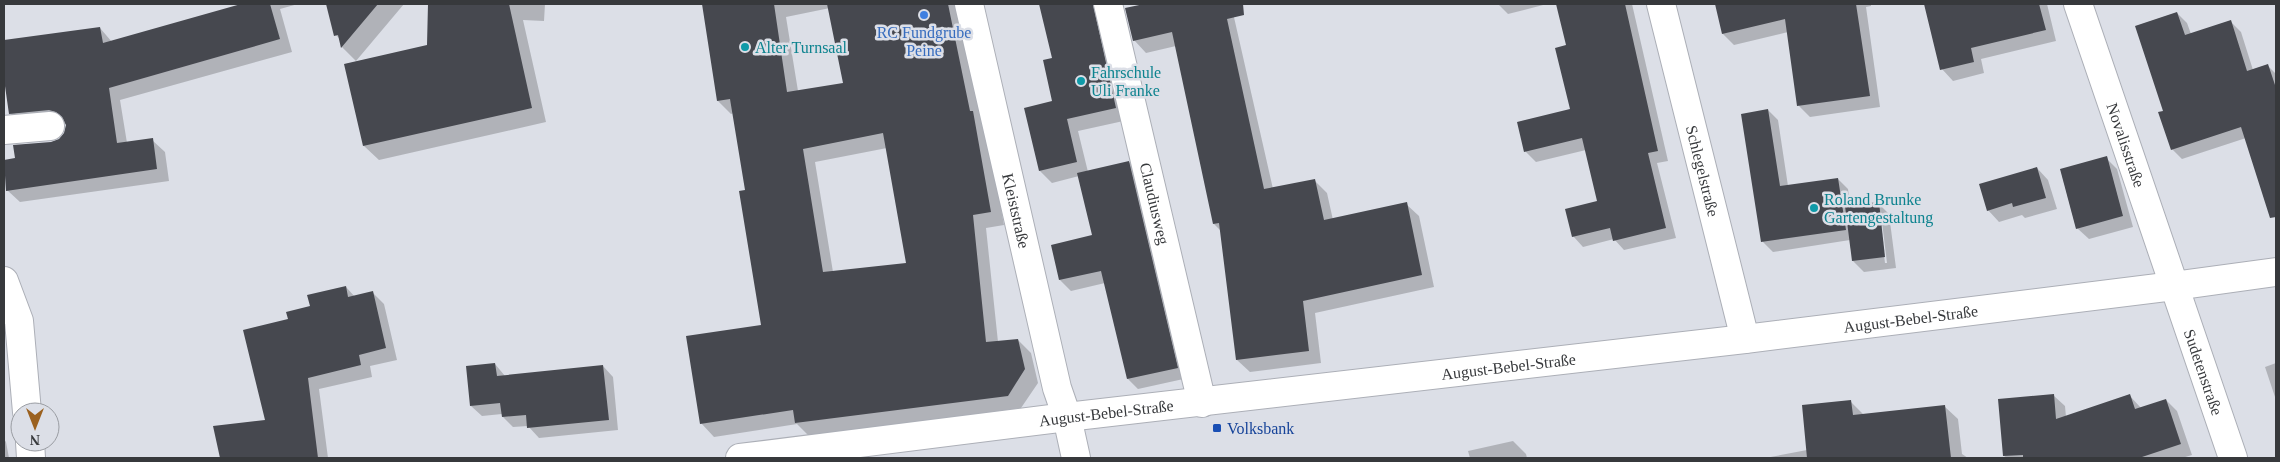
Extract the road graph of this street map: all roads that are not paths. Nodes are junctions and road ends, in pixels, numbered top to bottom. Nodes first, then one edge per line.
1 (969, 4) edge
2 (1108, 4) edge
3 (1661, 4) edge
4 (2078, 4) edge
5 (50, 126) dead end
6 (4, 130) edge
7 (2276, 272) edge
8 (4, 281) edge
9 (2174, 286) junction
10 (1744, 339) junction
11 (26, 402) edge
12 (1202, 403) junction
13 (1067, 417) junction
14 (740, 458) edge
15 (1076, 458) edge
16 (2233, 458) edge

1 - 13 street, Kleiststraße
2 - 12 street, Claudiusweg
3 - 10 street, Schlegelstraße
4 - 9 street, Novalisstraße
5 - 6 street
7 - 9 street, August-Bebel-Straße
8 - 11 street
9 - 10 street, August-Bebel-Straße
9 - 16 street, Sudetenstraße
10 - 12 street, August-Bebel-Straße
12 - 13 street, August-Bebel-Straße
13 - 14 street, August-Bebel-Straße
13 - 15 street, Kleiststraße

